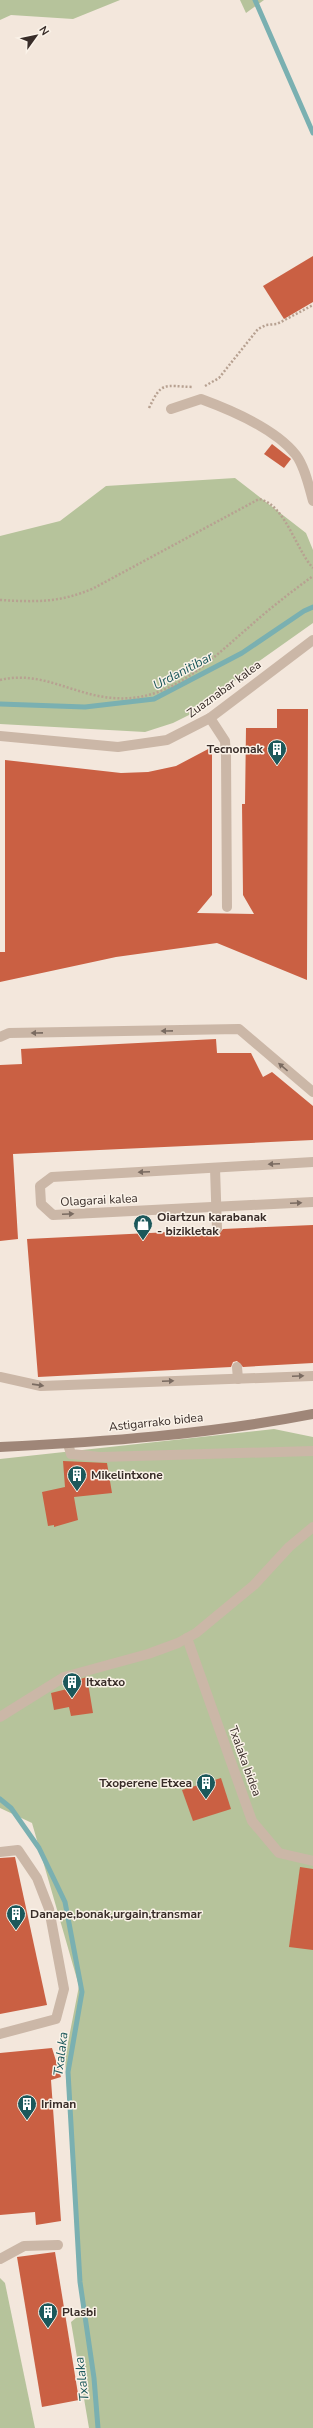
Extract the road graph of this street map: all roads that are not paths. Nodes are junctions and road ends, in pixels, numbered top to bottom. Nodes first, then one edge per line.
1 (171, 410) dead end
2 (313, 502) edge
3 (313, 640) edge
4 (210, 718) junction
5 (0, 736) edge
6 (227, 907) dead end
7 (0, 1037) edge
8 (313, 1092) edge
9 (313, 1162) edge
10 (215, 1168) junction
11 (313, 1202) edge
12 (216, 1207) junction
13 (217, 1229) dead end
14 (237, 1367) dead end
15 (0, 1376) edge
16 (313, 1376) edge
17 (238, 1379) junction
18 (313, 1414) edge
19 (68, 1444) junction
20 (0, 1447) edge
21 (313, 1451) edge
22 (313, 1527) edge
23 (187, 1638) junction
24 (0, 1716) edge
25 (0, 1852) edge
26 (313, 1861) edge
27 (0, 2034) edge
28 (58, 2245) dead end
29 (0, 2258) edge

1 - 2 street
3 - 4 street, Zuaznabar kalea
4 - 5 street, Zuaznabar kalea
4 - 6 street
8 -> 7 street
9 -> 10 street, Olagarai kalea
10 - 12 street
10 -> 12 street, Olagarai kalea
12 -> 11 street, Olagarai kalea
12 - 13 street
14 - 17 street
15 -> 17 street
17 -> 16 street
18 - 19 main road, Astigarrako bidea
19 - 20 main road, Astigarrako bidea
19 - 21 street
22 - 23 street
23 - 24 street
23 - 26 street, Txalaka bidea
25 - 27 street
28 - 29 street

